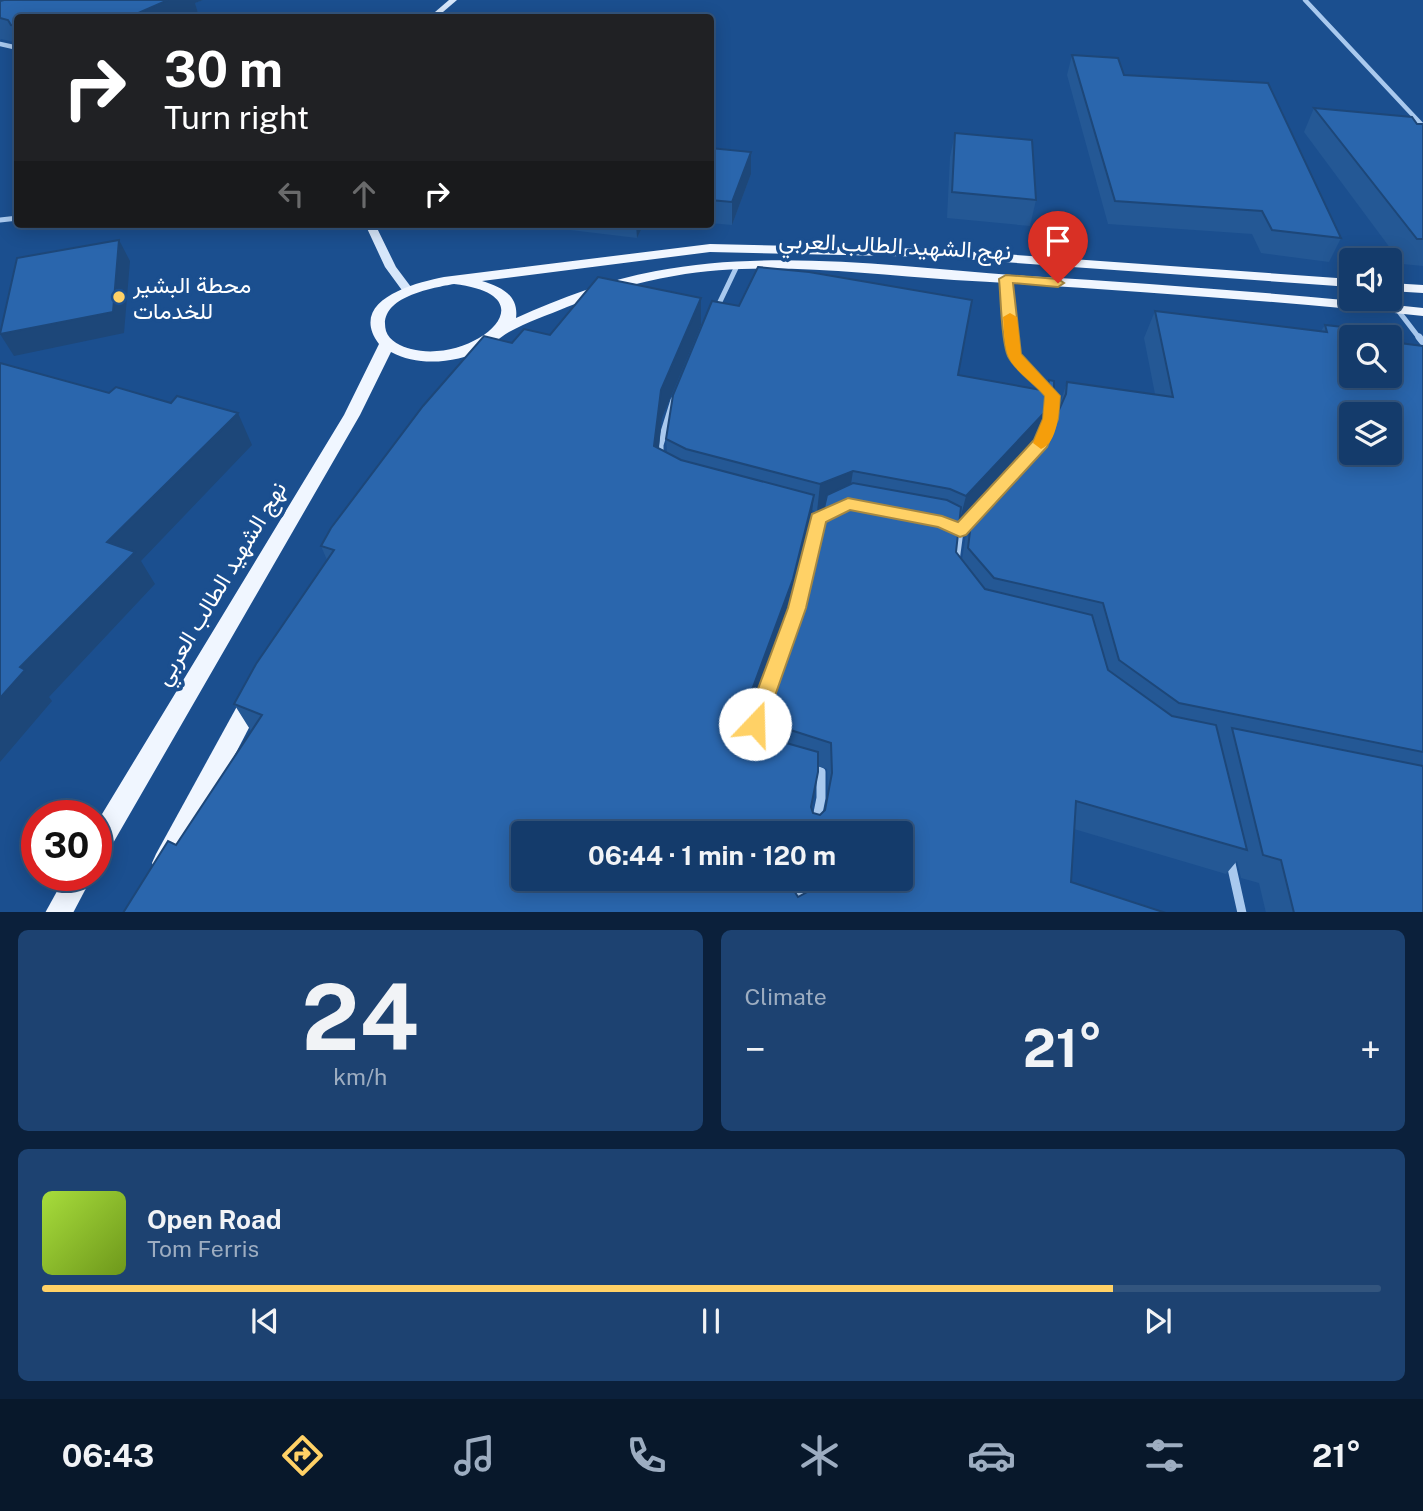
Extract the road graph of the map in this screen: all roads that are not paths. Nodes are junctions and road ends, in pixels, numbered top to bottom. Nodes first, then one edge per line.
1 (453, 0) edge
2 (1305, 0) edge
3 (436, 14) edge
4 (1423, 126) edge
5 (372, 228) edge
6 (737, 266) junction
7 (1006, 279) junction
8 (454, 280) junction
9 (1339, 283) edge
10 (1402, 287) edge
11 (1423, 289) edge
12 (408, 290) junction
13 (1339, 305) edge
14 (1402, 310) edge
15 (1399, 311) edge
16 (1423, 312) edge
17 (713, 315) edge
18 (492, 337) junction
19 (1423, 342) edge
20 (387, 344) junction
21 (457, 373) edge
22 (679, 389) edge
23 (1041, 443) edge
24 (661, 470) edge
25 (791, 511) edge
26 (978, 511) edge
27 (828, 513) edge
28 (818, 518) junction
29 (951, 526) edge
30 (960, 531) junction
31 (956, 566) edge
32 (788, 634) edge
33 (262, 681) edge
34 (760, 712) edge
35 (745, 750) edge
36 (808, 768) edge
37 (112, 821) edge
38 (816, 821) edge
39 (1227, 848) edge
40 (158, 876) edge
41 (70, 891) edge
42 (801, 891) edge
43 (58, 912) edge
44 (797, 912) edge
45 (1242, 912) edge

1 - 3 main road
2 - 4 street
5 - 12 main road
6 - 7 main road, نهج الشهيد الطالب العربي
6 - 17 street
6 - 18 main road, نهج الشهيد الطالب العربي
7 - 13 main road, نهج الشهيد الطالب العربي
7 - 23 street
8 - 9 main road, نهج الشهيد الطالب العربي
8 - 12 main road
8 - 18 main road
10 - 11 main road
12 - 20 main road
14 - 16 main road, نهج الشهيد الطالب العربي
15 - 19 street
18 - 20 main road
18 - 21 main road, نهج الشهيد الطالب العربي
20 - 37 main road, نهج الشهيد الطالب العربي
22 - 24 street
25 - 28 street
26 - 30 street
27 - 28 street
28 - 32 street
29 - 30 street
30 - 31 street
33 - 40 main road
34 - 35 street
36 - 38 street
39 - 45 street
41 - 43 main road
42 - 44 street

